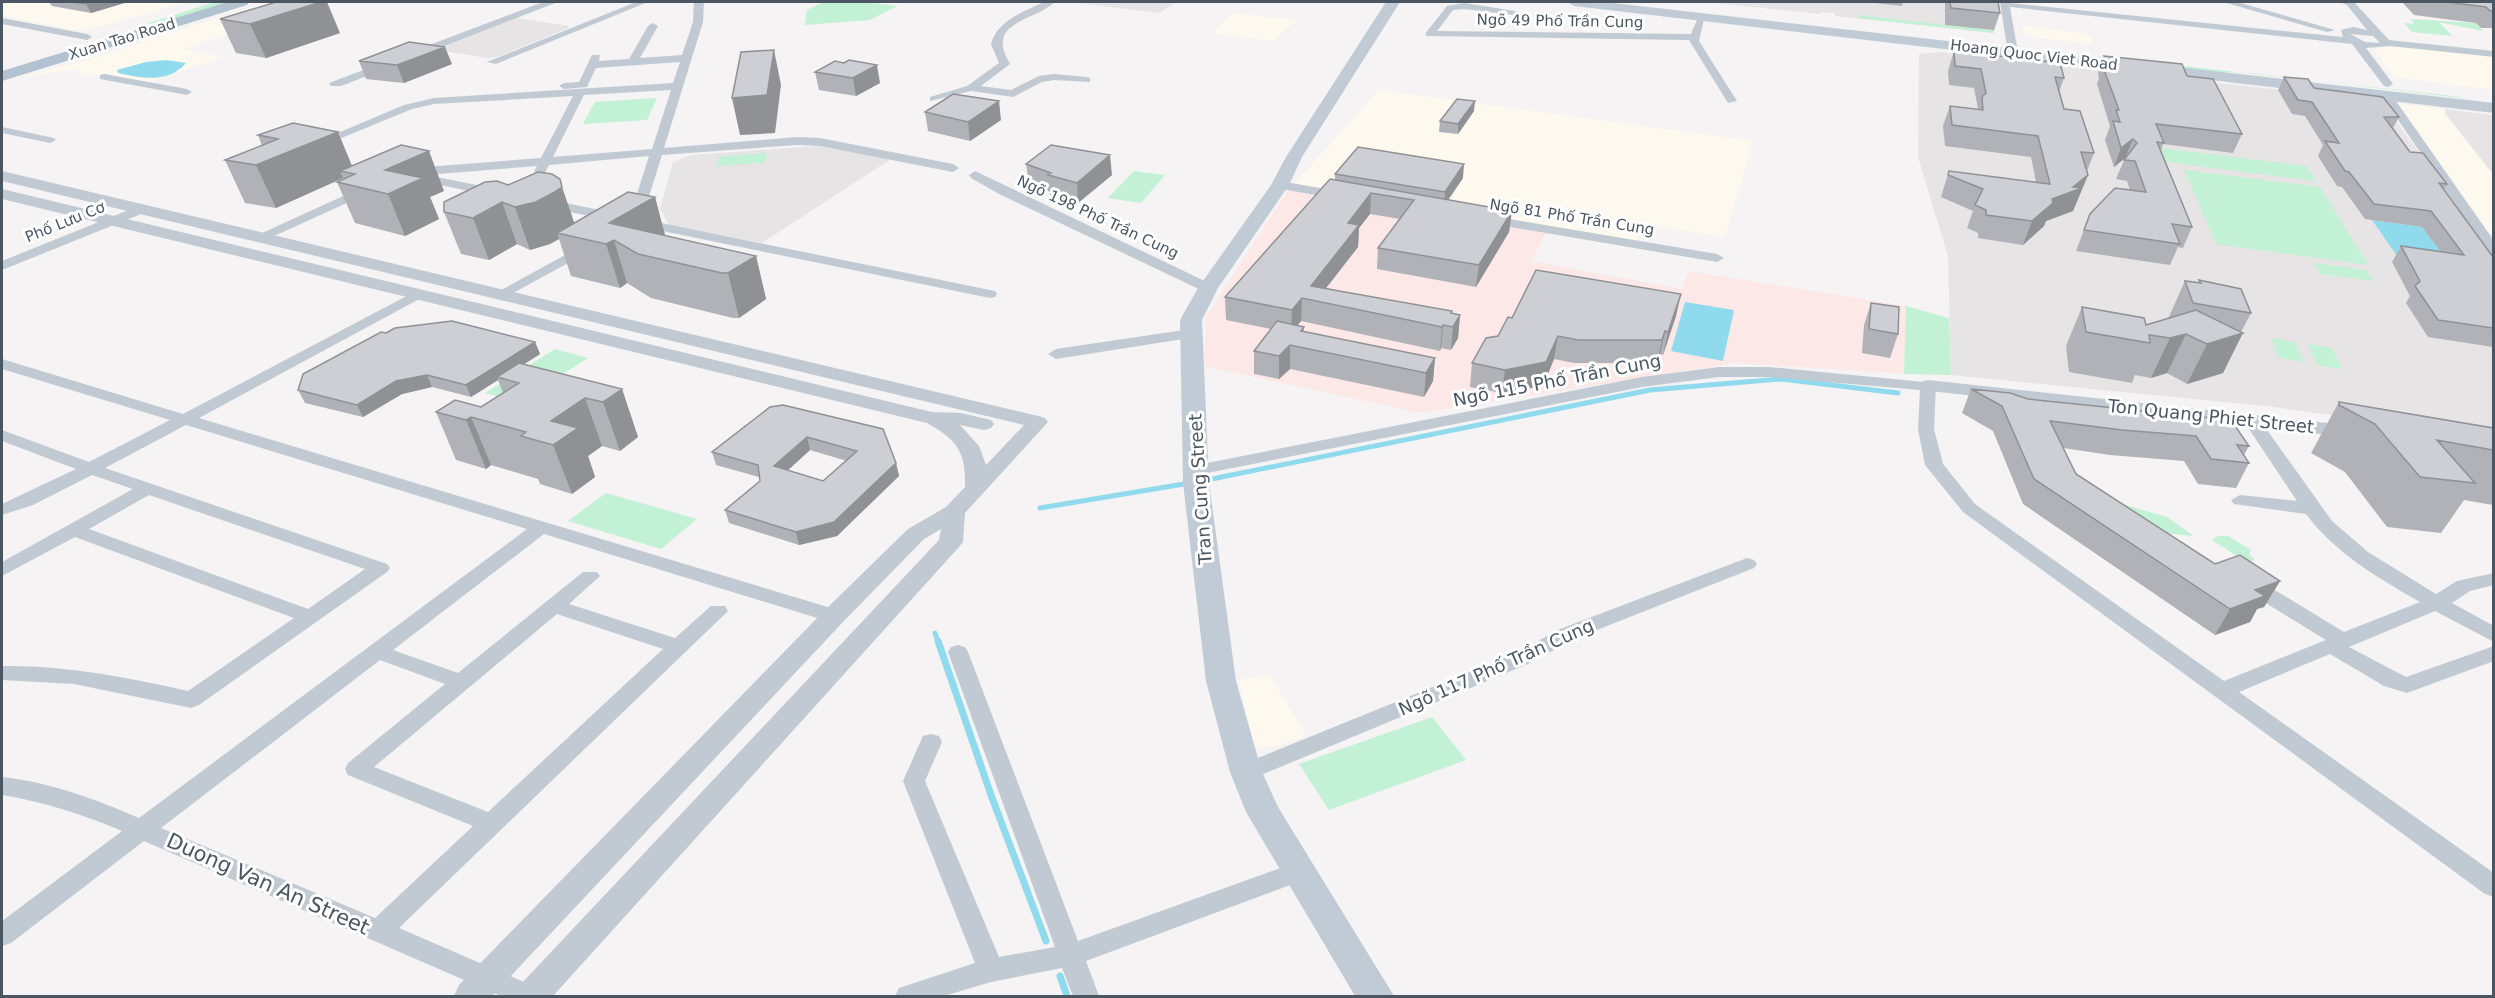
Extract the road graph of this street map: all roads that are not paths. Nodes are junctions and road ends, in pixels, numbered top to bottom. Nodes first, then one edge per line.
1 (205, 2) edge
2 (242, 2) edge
3 (552, 2) edge
4 (643, 2) edge
5 (699, 2) edge
6 (1050, 2) edge
7 (1393, 2) edge
8 (1533, 2) edge
9 (1574, 2) edge
10 (1645, 2) edge
11 (2228, 2) edge
12 (2344, 2) edge
13 (2005, 3) edge
14 (2250, 5) edge
15 (1522, 13) junction
16 (1702, 16) junction
17 (2, 21) edge
18 (653, 26) dead end
19 (2376, 34) junction
20 (1507, 35) junction
21 (87, 37) junction
22 (1690, 37) dead end
23 (2350, 37) junction
24 (2386, 43) junction
25 (2012, 48) junction
26 (2493, 54) edge
27 (687, 58) junction
28 (492, 62) dead end
29 (633, 62) junction
30 (2, 63) edge
31 (2, 76) edge
32 (104, 77) dead end
33 (986, 77) junction
34 (1086, 80) dead end
35 (680, 82) junction
36 (336, 83) dead end
37 (1029, 84) junction
38 (581, 88) junction
39 (971, 88) junction
40 (2387, 90) junction
41 (187, 92) dead end
42 (409, 95) dead end
43 (2493, 96) edge
44 (934, 99) dead end
45 (1732, 101) dead end
46 (2493, 108) edge
47 (2, 130) edge
48 (50, 140) dead end
49 (312, 153) edge
50 (658, 153) junction
51 (546, 162) junction
52 (953, 168) dead end
53 (975, 175) dead end
54 (2, 176) edge
55 (535, 180) edge
56 (381, 183) edge
57 (1280, 185) junction
58 (2, 194) edge
59 (508, 195) edge
60 (1360, 198) edge
61 (536, 201) edge
62 (141, 209) junction
63 (1474, 217) edge
64 (112, 221) junction
65 (635, 221) junction
66 (258, 238) junction
67 (2491, 246) edge
68 (1717, 258) dead end
69 (2, 266) edge
70 (1208, 288) junction
71 (418, 294) junction
72 (990, 294) dead end
73 (499, 295) junction
74 (1191, 334) junction
75 (1056, 354) dead end
76 (2, 364) edge
77 (1928, 386) junction
78 (932, 418) junction
79 (185, 419) junction
80 (2251, 420) junction
81 (1032, 428) junction
82 (2373, 434) edge
83 (5, 439) edge
84 (91, 469) junction
85 (1196, 476) junction
86 (148, 488) junction
87 (976, 489) junction
88 (2240, 500) dead end
89 (2314, 509) junction
90 (2, 510) edge
91 (954, 512) junction
92 (542, 527) junction
93 (74, 530) junction
94 (1747, 564) dead end
95 (2, 570) edge
96 (590, 576) dead end
97 (2493, 579) edge
98 (2258, 589) edge
99 (2438, 602) junction
100 (554, 606) junction
101 (718, 611) dead end
102 (834, 616) junction
103 (310, 617) junction
104 (2493, 635) edge
105 (2338, 644) junction
106 (678, 647) junction
107 (378, 652) junction
108 (958, 652) dead end
109 (2493, 653) edge
110 (2, 673) edge
111 (460, 682) junction
112 (2221, 691) junction
113 (931, 742) dead end
114 (1246, 772) junction
115 (2, 786) edge
116 (491, 823) junction
117 (142, 829) junction
118 (1300, 871) junction
119 (2490, 880) edge
120 (378, 932) junction
121 (2, 936) edge
122 (1070, 955) junction
123 (991, 970) junction
124 (479, 988) edge
125 (531, 996) edge
126 (908, 996) edge
127 (1086, 996) edge
128 (1375, 996) edge

1 - 21 main road, Xuan Tao Road
2 - 31 main road, Xuan Tao Road
3 - 36 street
4 - 28 street
5 - 27 street
6 - 33 street
7 - 57 main road, Tran Cung Street
8 - 15 street
9 - 16 main road, Hoang Quoc Viet Road
10 - 25 main road, Hoang Quoc Viet Road
11 - 14 street
12 - 19 street
13 - 23 street
13 - 25 street
14 - 23 street
15 - 20 street
15 - 20 street, Ngõ 49 Phố Trần Cung
16 - 25 main road, Hoang Quoc Viet Road
16 - 45 street
17 - 21 street
18 - 29 street
19 - 23 street
19 - 24 street
20 - 22 street, Ngõ 49 Phố Trần Cung
21 - 30 main road, Xuan Tao Road
23 - 24 street
23 - 40 street
24 - 26 street
25 - 40 main road, Hoang Quoc Viet Road
27 - 29 street
27 - 35 street
29 - 38 street
32 - 41 street
33 - 37 street
33 - 39 street
34 - 37 street
35 - 38 street
35 - 50 street
37 - 39 street
38 - 42 street
38 - 49 street
38 - 51 street
39 - 44 street
40 - 43 main road, Hoang Quoc Viet Road
40 - 46 main road, Hoang Quoc Viet Road
40 - 67 street
47 - 48 street
50 - 51 street
50 - 52 street
50 - 65 street
51 - 55 street
51 - 59 street
53 - 70 street, Ngõ 198 Phố Trần Cung
54 - 62 street
56 - 66 street
57 - 60 street
57 - 70 main road, Tran Cung Street
58 - 64 street
61 - 65 street
62 - 64 street, Phố Lưu Cơ
62 - 66 street
63 - 68 street, Ngõ 81 Phố Trần Cung
64 - 69 street, Phố Lưu Cơ
64 - 71 street
65 - 72 street
65 - 73 street
66 - 73 street
70 - 74 main road, Tran Cung Street
71 - 78 street
71 - 79 street
73 - 81 street
74 - 75 street
74 - 85 main road, Tran Cung Street
76 - 79 street
77 - 80 street, Ton Quang Phiet Street
77 - 85 street, Ngõ 115 Phố Trần Cung
77 - 112 street
78 - 81 street
78 - 87 street
79 - 84 street
79 - 92 street
80 - 82 street, Ton Quang Phiet Street
80 - 89 street
81 - 87 street
83 - 84 street
84 - 86 street
84 - 90 street
85 - 114 main road, Tran Cung Street
86 - 93 street
86 - 103 street
87 - 91 street
88 - 89 street
89 - 99 street
91 - 102 street
91 - 125 street
92 - 102 street
92 - 107 street
93 - 95 street
93 - 103 street
94 - 114 street, Ngõ 117 Phố Trần Cung
96 - 100 street
97 - 99 street
98 - 105 street
99 - 104 street
99 - 105 street
100 - 106 street
100 - 111 street
101 - 106 street
102 - 124 street
103 - 110 street
105 - 109 street
105 - 112 street
106 - 116 street
107 - 111 street
107 - 117 street
108 - 122 street
111 - 116 street
112 - 119 street
113 - 123 street
114 - 118 main road, Tran Cung Street
115 - 117 street, Duong Van An Street
116 - 120 street
117 - 120 street, Duong Van An Street
117 - 121 street
118 - 122 street
118 - 128 main road, Tran Cung Street
120 - 124 street, Duong Van An Street
122 - 123 street
122 - 127 street
123 - 126 street
124 - 125 street, Duong Van An Street

